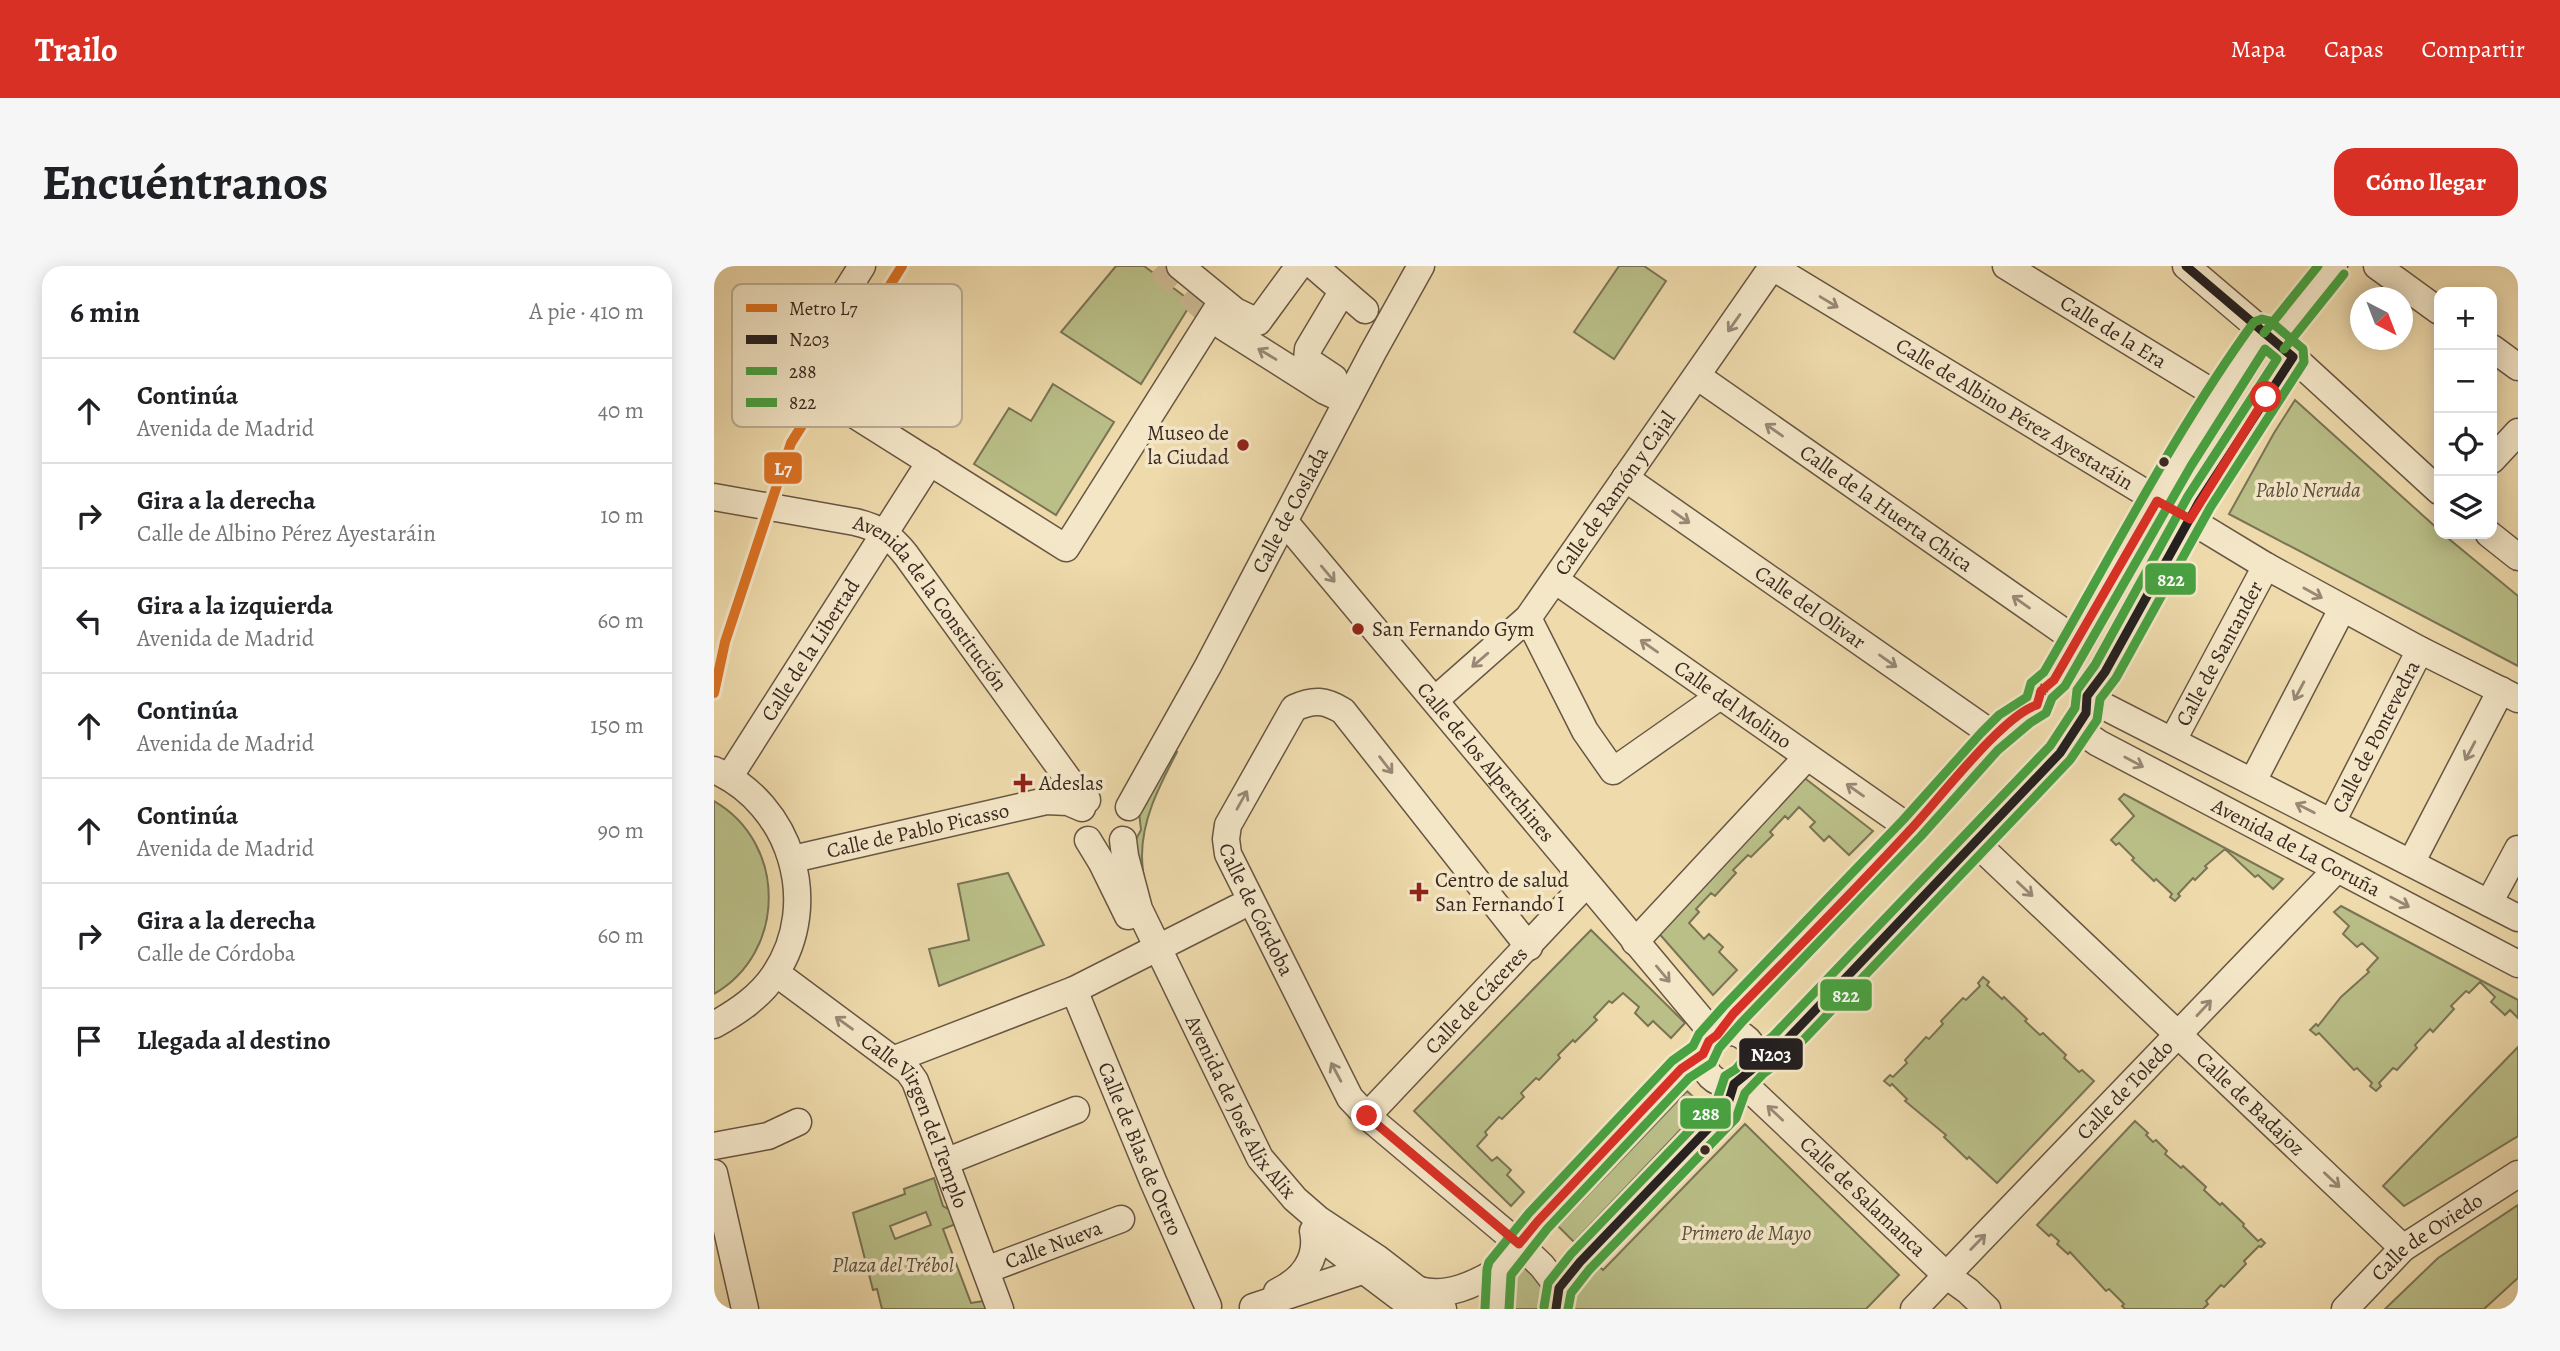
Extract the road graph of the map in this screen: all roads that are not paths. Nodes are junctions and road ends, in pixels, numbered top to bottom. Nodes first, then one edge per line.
1 (862, 266) edge
2 (1180, 266) edge
3 (1299, 266) edge
4 (1314, 266) edge
5 (1421, 266) edge
6 (1772, 266) edge
7 (2006, 266) edge
8 (2186, 266) edge
9 (2334, 266) edge
10 (2377, 266) edge
11 (851, 284) edge
12 (1339, 297) dead end
13 (1222, 301) junction
14 (2434, 307) edge
15 (1365, 310) dead end
16 (1224, 327) tunnel mouth
17 (2277, 343) junction
18 (2495, 350) edge
19 (2518, 367) edge
20 (1697, 376) junction
21 (1350, 395) junction
22 (2220, 397) junction
23 (874, 427) edge
24 (2518, 432) edge
25 (2497, 455) edge
26 (930, 462) junction
27 (1625, 478) junction
28 (2434, 486) edge
29 (714, 498) edge
30 (2157, 501) junction
31 (2190, 519) junction
32 (1285, 522) junction
33 (885, 533) junction
34 (2496, 539) edge
35 (2518, 557) edge
36 (2266, 566) junction
37 (1555, 580) junction
38 (2342, 609) junction
39 (1528, 618) junction
40 (2077, 641) junction
41 (2420, 650) junction
42 (2054, 680) junction
43 (2510, 694) edge
44 (1720, 695) junction
45 (2088, 697) junction
46 (1435, 700) junction
47 (2037, 705) junction
48 (2074, 728) junction
49 (1995, 736) junction
50 (2173, 740) junction
51 (1807, 757) junction
52 (725, 769) edge
53 (2253, 781) junction
54 (1102, 802) junction
55 (2332, 822) junction
56 (1911, 830) junction
57 (1088, 840) junction
58 (1123, 840) junction
59 (1975, 842) junction
60 (2518, 849) edge
61 (793, 859) junction
62 (2411, 863) junction
63 (2337, 869) junction
64 (1586, 884) junction
65 (2489, 903) junction
66 (1237, 908) dead end
67 (2518, 918) edge
68 (1635, 942) junction
69 (1529, 947) junction
70 (1152, 951) junction
71 (2518, 964) edge
72 (776, 973) junction
73 (1074, 990) junction
74 (714, 1025) edge
75 (2178, 1035) junction
76 (1711, 1042) junction
77 (895, 1059) junction
78 (1743, 1077) junction
79 (1118, 1094) junction
80 (1367, 1116) junction
81 (798, 1122) dead end
82 (714, 1146) edge
83 (945, 1161) junction
84 (714, 1173) edge
85 (2518, 1174) edge
86 (1163, 1203) junction
87 (1313, 1231) junction
88 (1519, 1244) junction
89 (2403, 1248) junction
90 (986, 1270) junction
91 (1499, 1270) junction
92 (1362, 1271) junction
93 (1946, 1275) junction
94 (1413, 1293) edge
95 (1558, 1298) edge
96 (1208, 1306) dead end
97 (1251, 1308) edge
98 (745, 1309) edge
99 (1000, 1309) edge
100 (1443, 1309) edge
101 (1497, 1309) edge
102 (1914, 1309) edge
103 (1987, 1309) edge
104 (2344, 1309) edge

1 - 11 street
2 - 13 street
3 - 13 street
4 - 15 street
5 - 21 street, Calle de Coslada
6 -> 20 street, Calle de Ramón y Cajal
6 -> 30 street, Calle de Albino Pérez Ayestaráin
7 - 22 street, Calle de la Era
8 - 17 street
9 - 17 street
10 - 14 street
12 - 21 street
13 - 26 street
21 -> 16 street
17 - 22 street
17 - 28 street
17 - 31 street
18 - 19 street
20 - 27 street, Calle de Ramón y Cajal
40 -> 20 street, Calle de la Huerta Chica
21 - 32 street, Calle de Coslada
22 - 30 street
23 - 26 street
24 - 25 street
26 - 33 street, Calle de la Libertad
27 - 37 street, Calle de Ramón y Cajal
27 -> 49 street, Calle del Olivar
29 - 33 street, Avenida de la Constitución
30 - 31 street, Calle de Albino Pérez Ayestaráin
30 - 40 street
31 - 36 street, Calle de Albino Pérez Ayestaráin
31 - 45 street
32 -> 46 street, Calle de los Alperchines
32 - 54 street, Calle de Coslada
33 - 52 street, Calle de la Libertad
33 - 54 street, Avenida de la Constitución
34 - 35 street
36 -> 38 street, Calle de Albino Pérez Ayestaráin
36 - 50 street, Calle de Santander
37 - 39 street, Calle de Ramón y Cajal
44 -> 37 street, Calle del Molino
38 - 41 street, Calle de Albino Pérez Ayestaráin
38 -> 53 street
39 - 44 street
39 -> 46 street, Calle de Ramón y Cajal
40 - 42 street
41 - 43 street, Calle de Albino Pérez Ayestaráin
41 - 55 street, Calle de Pontevedra
42 - 45 street
42 - 47 street
43 -> 62 street
44 - 51 street, Calle del Molino
45 - 48 street
45 - 50 street, Avenida de La Coruña
46 - 64 street, Calle de los Alperchines
47 - 48 street
47 - 49 street
48 - 59 street
48 -> 63 street, Avenida de La Coruña
49 - 56 street
50 - 53 street, Avenida de La Coruña
56 -> 51 street, Calle del Molino
51 - 68 street
52 - 61 street
55 -> 53 street, Avenida de La Coruña
54 - 57 street, Avenida de José Alix Alix
54 - 58 street, Calle de Coslada
54 - 61 street, Calle de Pablo Picasso
55 - 62 street, Avenida de La Coruña
56 - 76 street
57 - 58 street
57 - 70 street, Avenida de José Alix Alix
58 - 70 street, Avenida de José Alix Alix
59 -> 75 street, Calle de Badajoz
59 - 78 street
60 - 65 street
61 - 72 street
62 - 65 street, Avenida de La Coruña
63 -> 71 street, Avenida de La Coruña
75 -> 63 street, Calle de Toledo
64 - 68 street, Calle de los Alperchines
64 - 69 street, Calle de Cáceres
65 - 67 street, Avenida de La Coruña
66 - 70 street
68 -> 76 street, Calle de los Alperchines
69 - 80 street, Calle de Cáceres
80 -> 69 street, Calle de Córdoba
70 - 73 street
70 - 87 street, Avenida de José Alix Alix
70 - 94 street, Avenida de José Alix Alix
72 - 74 street
77 -> 72 street, Calle Virgen del Templo
73 - 77 street
73 - 79 street, Calle de Blas de Otero
75 -> 89 street, Calle de Badajoz
93 -> 75 street, Calle de Toledo
76 - 78 street
76 - 78 street
76 - 88 street
77 - 83 street, Calle Virgen del Templo
93 -> 78 street, Calle de Salamanca
78 - 95 street
79 - 83 street
79 - 86 street, Calle de Blas de Otero
80 - 88 street, Calle de Córdoba
81 - 82 street
83 - 90 street, Calle Virgen del Templo
84 - 98 street
85 - 89 street, Calle de Oviedo
86 - 90 street, Calle Nueva
86 - 96 street, Calle de Blas de Otero
87 - 92 street, Avenida de José Alix Alix
87 - 97 street
88 - 91 street
88 - 95 street, Calle de Córdoba
89 - 104 street, Calle de Oviedo
90 - 99 street, Calle Virgen del Templo
91 - 94 street
91 - 101 street
92 - 94 street
92 - 97 street
93 - 102 street, Calle de Toledo
93 - 103 street, Calle de Salamanca
94 - 100 street, Avenida de José Alix Alix

